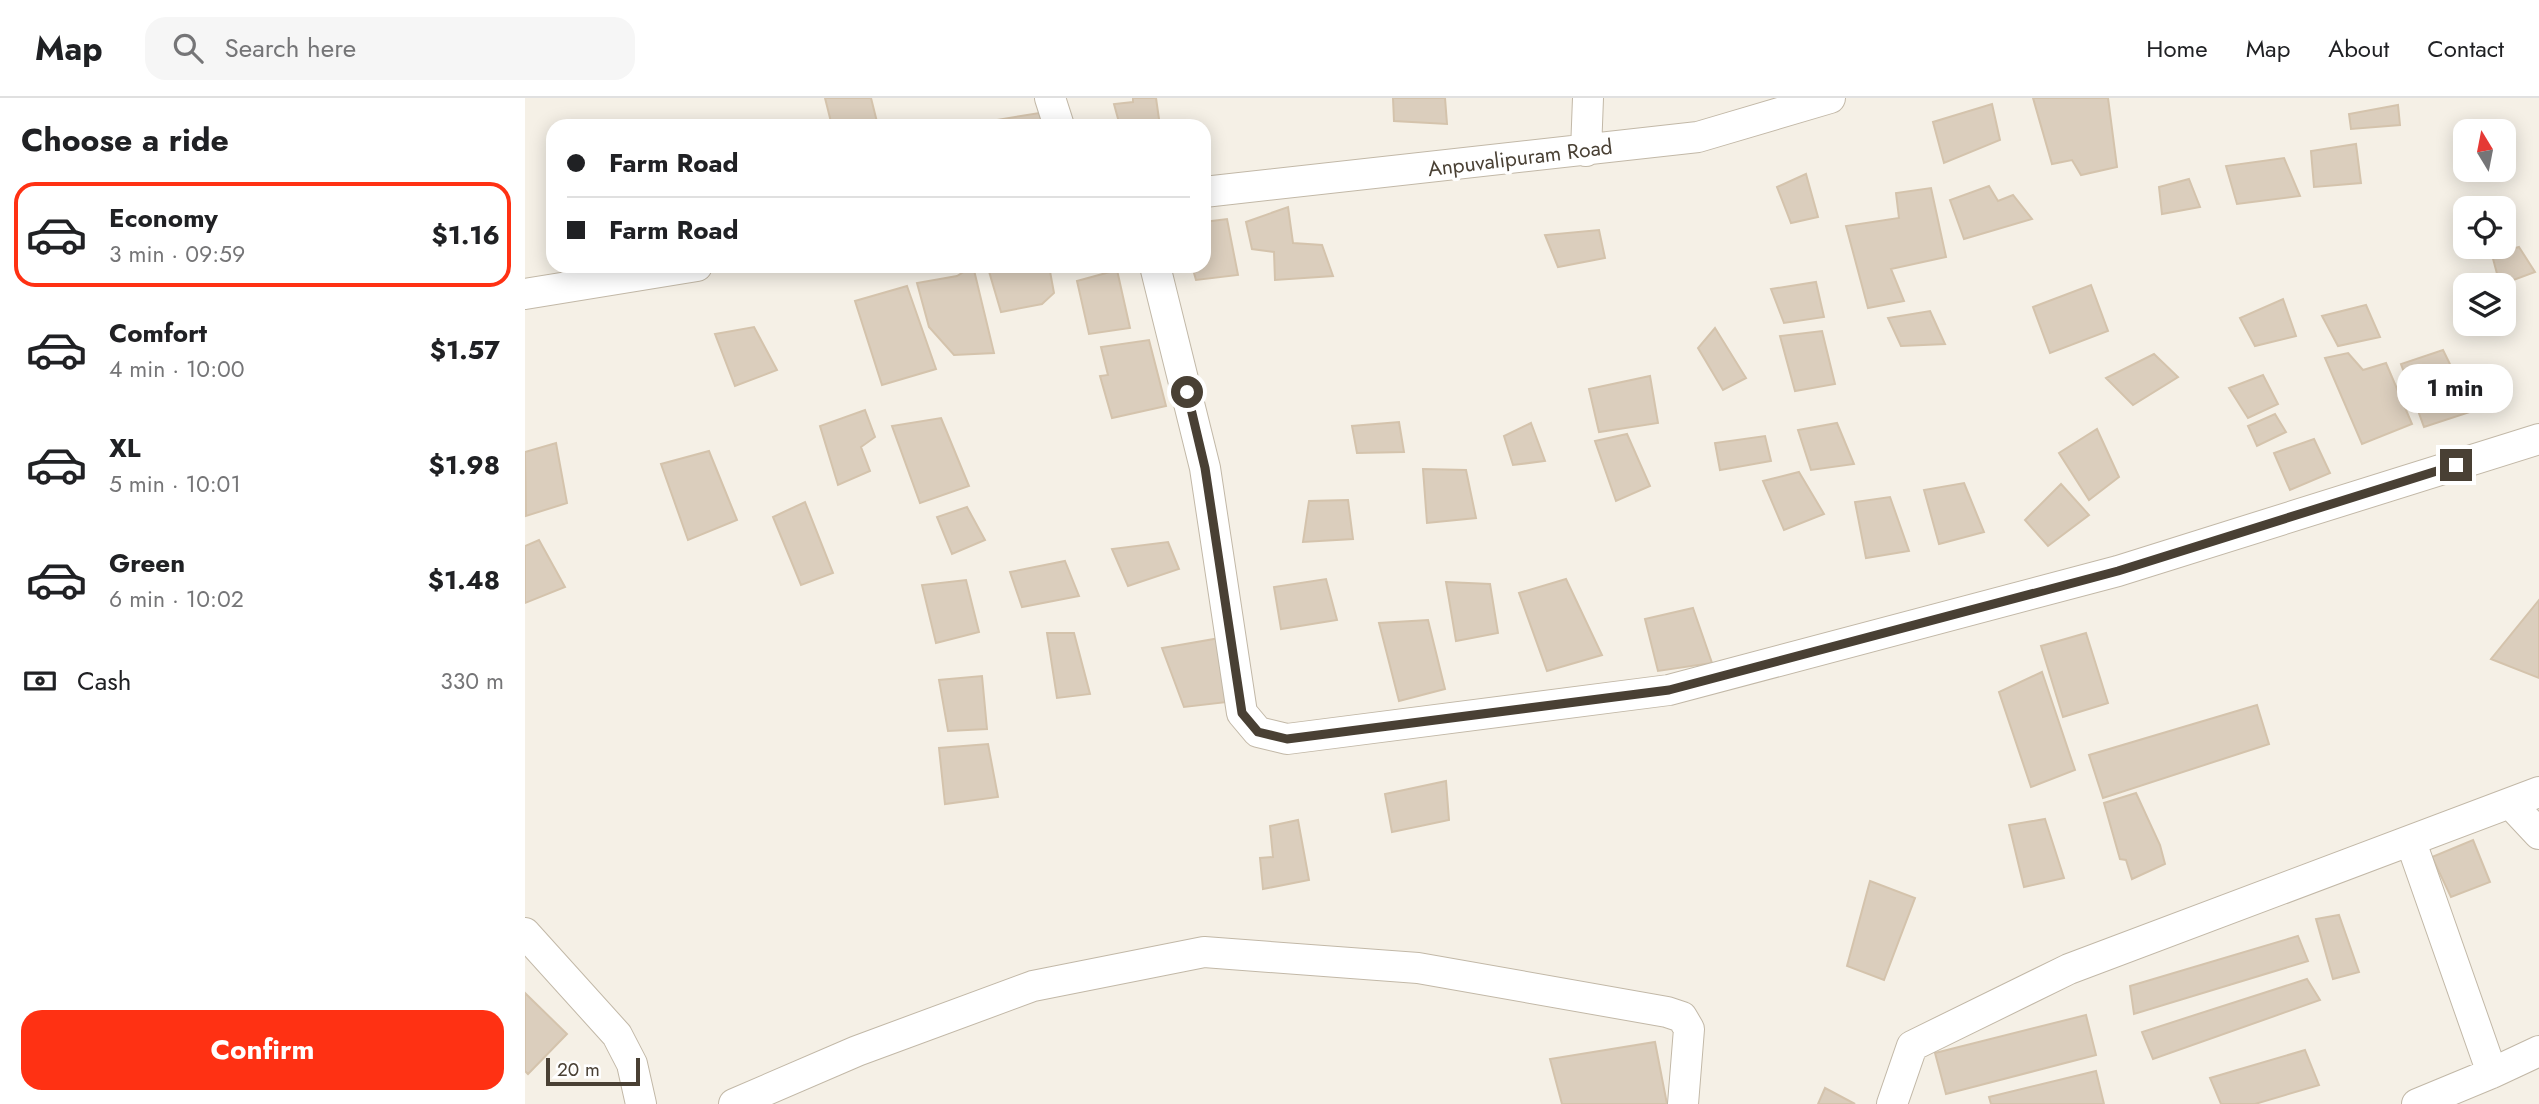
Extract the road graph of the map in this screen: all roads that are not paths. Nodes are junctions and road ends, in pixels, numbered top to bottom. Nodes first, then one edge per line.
1 (1050, 98) edge
2 (1588, 98) edge
3 (1830, 98) edge
4 (1057, 119) edge
5 (1586, 150) junction
6 (1211, 191) edge
7 (654, 273) edge
8 (1157, 273) edge
9 (525, 294) edge
10 (2539, 439) edge
11 (2539, 792) edge
12 (2510, 803) junction
13 (2539, 834) edge
14 (2411, 842) junction
15 (525, 933) edge
16 (2539, 1051) edge
17 (2492, 1073) junction
18 (641, 1104) edge
19 (734, 1104) edge
20 (1683, 1104) edge
21 (1892, 1104) edge
22 (2417, 1104) edge

1 - 4 street
2 - 5 street
3 - 5 street, Anpuvalipuram Road
5 - 6 street, Anpuvalipuram Road
7 - 9 street
8 - 10 street
11 - 12 street
12 - 13 street
12 - 14 street
14 - 17 street
14 - 21 street
15 - 18 street
16 - 17 street
17 - 22 street
19 - 20 street

